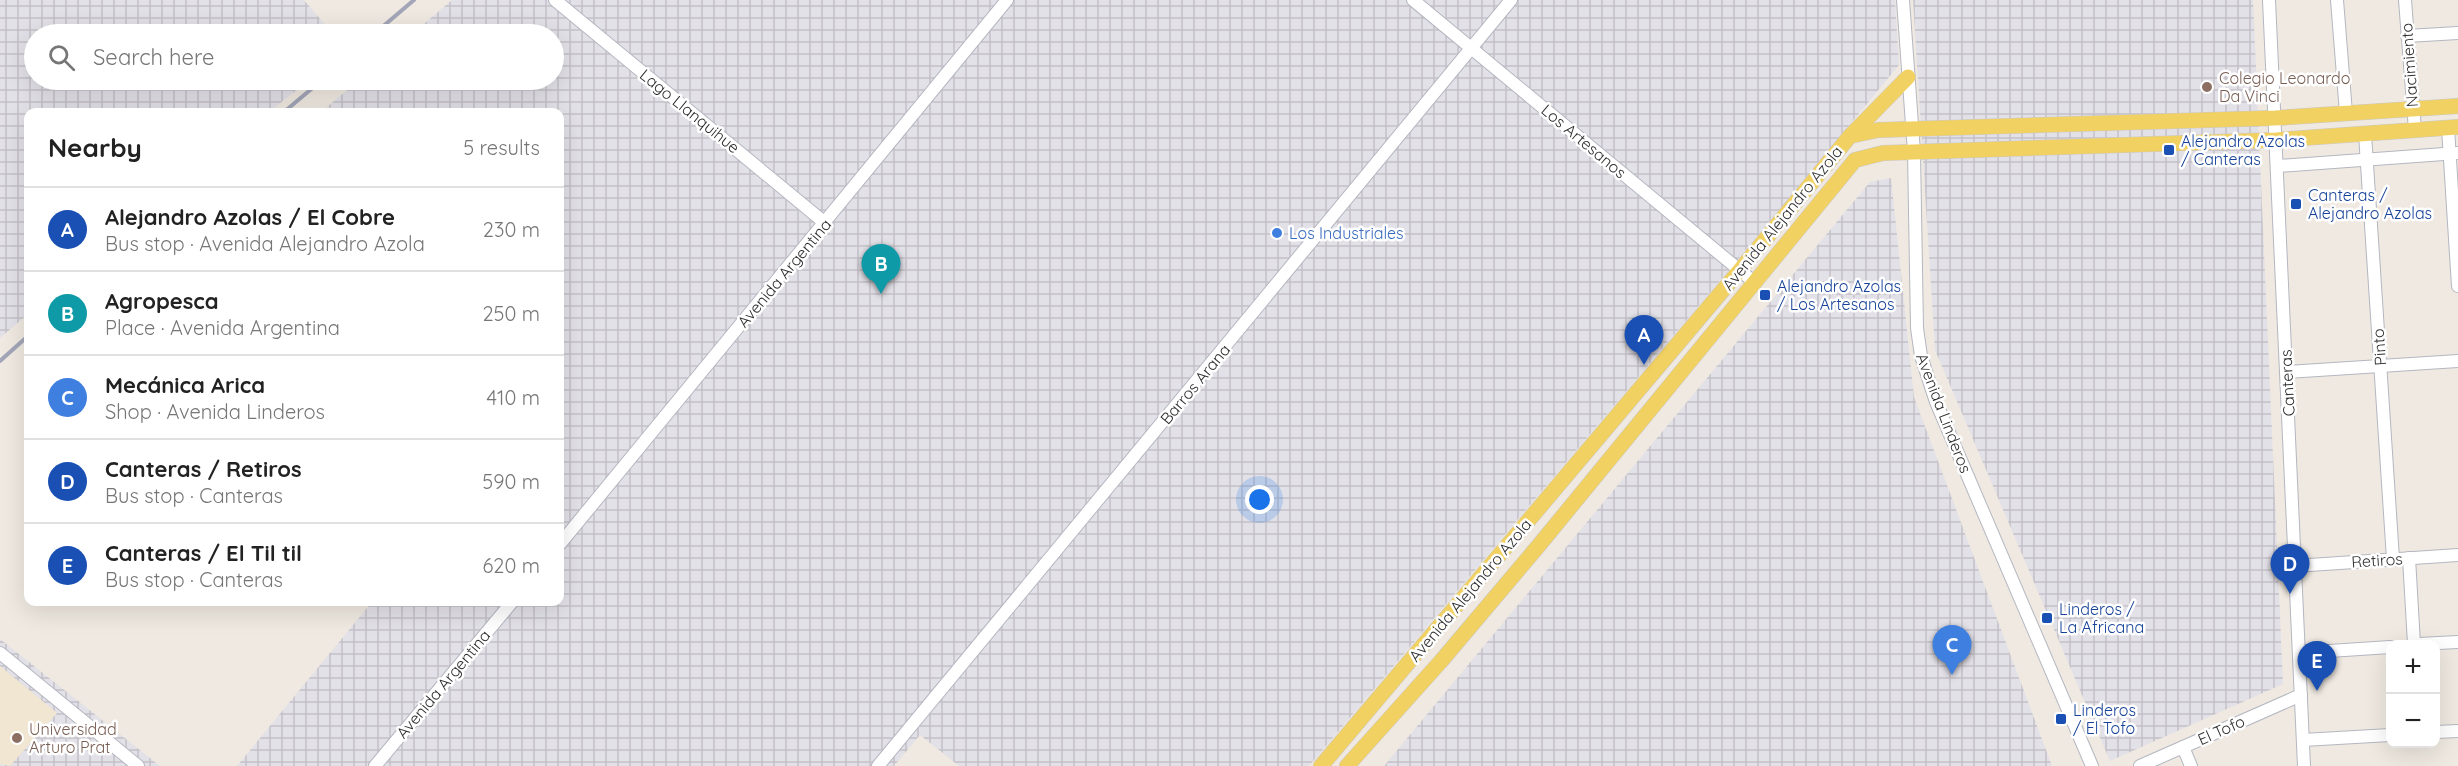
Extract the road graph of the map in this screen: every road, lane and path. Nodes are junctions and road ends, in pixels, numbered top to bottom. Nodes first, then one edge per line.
1 (555, 0) edge
2 (1007, 0) edge
3 (1413, 0) edge
4 (1510, 0) edge
5 (1903, 0) edge
6 (2269, 0) edge
7 (2337, 0) edge
8 (2404, 0) edge
9 (2458, 33) edge
10 (2407, 36) junction
11 (1471, 48) junction
12 (1908, 77) junction
13 (2458, 106) edge
14 (2413, 109) junction
15 (2346, 113) junction
16 (2275, 118) junction
17 (2453, 127) edge
18 (1912, 129) junction
19 (2415, 130) junction
20 (2365, 134) junction
21 (1850, 136) junction
22 (2276, 140) junction
23 (1914, 152) junction
24 (2454, 154) edge
25 (2366, 160) junction
26 (2278, 166) junction
27 (825, 223) junction
28 (1740, 270) junction
29 (1755, 283) junction
30 (2458, 286) edge
31 (2458, 361) edge
32 (2380, 366) junction
33 (2287, 372) junction
34 (564, 539) edge
35 (2458, 555) edge
36 (2409, 558) junction
37 (2393, 559) junction
38 (2295, 566) junction
39 (509, 606) edge
40 (2414, 640) edge
41 (2458, 642) edge
42 (2440, 643) edge
43 (2386, 646) edge
44 (0, 653) edge
45 (2299, 653) junction
46 (2301, 695) junction
47 (2458, 731) edge
48 (2440, 732) edge
49 (2386, 735) edge
50 (2303, 740) junction
51 (2183, 747) junction
52 (138, 766) edge
53 (375, 766) edge
54 (878, 766) edge
55 (1321, 766) edge
56 (1347, 766) edge
57 (2092, 766) edge
58 (2140, 766) edge
59 (2191, 766) edge
60 (2304, 766) edge

1 - 27 street, Lago Llanquihue
2 - 27 street, Avenida Argentina
3 - 11 street, Los Artesanos
4 - 11 street, Barros Arana
5 - 12 street, Avenida Linderos
6 - 16 street, Canteras
7 - 15 street
8 - 10 street, Nacimiento
9 - 10 street
10 - 14 street, Nacimiento
11 - 28 street, Los Artesanos
11 - 54 street, Barros Arana
12 - 18 street, Avenida Linderos
12 - 21 main road
13 - 14 main road, Avenida Alejandro Azola
14 - 15 main road, Avenida Alejandro Azola
14 - 19 street, Nacimiento
15 - 16 main road, Avenida Alejandro Azola
16 - 18 main road, Avenida Alejandro Azola
16 - 22 street, Canteras
17 - 19 main road, Avenida Alejandro Azola
17 - 24 street
18 - 21 main road, Avenida Alejandro Azola
18 - 23 street, Avenida Linderos
19 - 20 main road, Avenida Alejandro Azola
20 - 22 main road, Avenida Alejandro Azola
20 - 25 street, Pinto
21 - 28 main road, Avenida Alejandro Azola
22 - 23 main road, Avenida Alejandro Azola
22 - 26 street, Canteras
23 - 29 main road, Avenida Alejandro Azola
23 - 57 street, Avenida Linderos
24 - 25 street
24 - 30 street
25 - 26 street
25 - 32 street, Pinto
26 - 33 street, Canteras
27 - 34 street, Avenida Argentina
28 - 29 street, Los Artesanos
28 - 55 main road, Avenida Alejandro Azola
29 - 56 main road, Avenida Alejandro Azola
31 - 32 street
32 - 33 street
32 - 37 street, Pinto
33 - 38 street, Canteras
35 - 36 street, Retiros
36 - 37 street, Retiros
36 - 40 street
37 - 38 street, Retiros
38 - 45 street, Canteras
39 - 53 street, Avenida Argentina
41 - 42 street
43 - 45 street
44 - 52 street
45 - 46 street, Canteras
46 - 50 street, Canteras
46 - 51 street, El Tofo
47 - 48 street
49 - 50 street
50 - 60 street, Canteras
51 - 58 street, El Tofo
51 - 59 street

